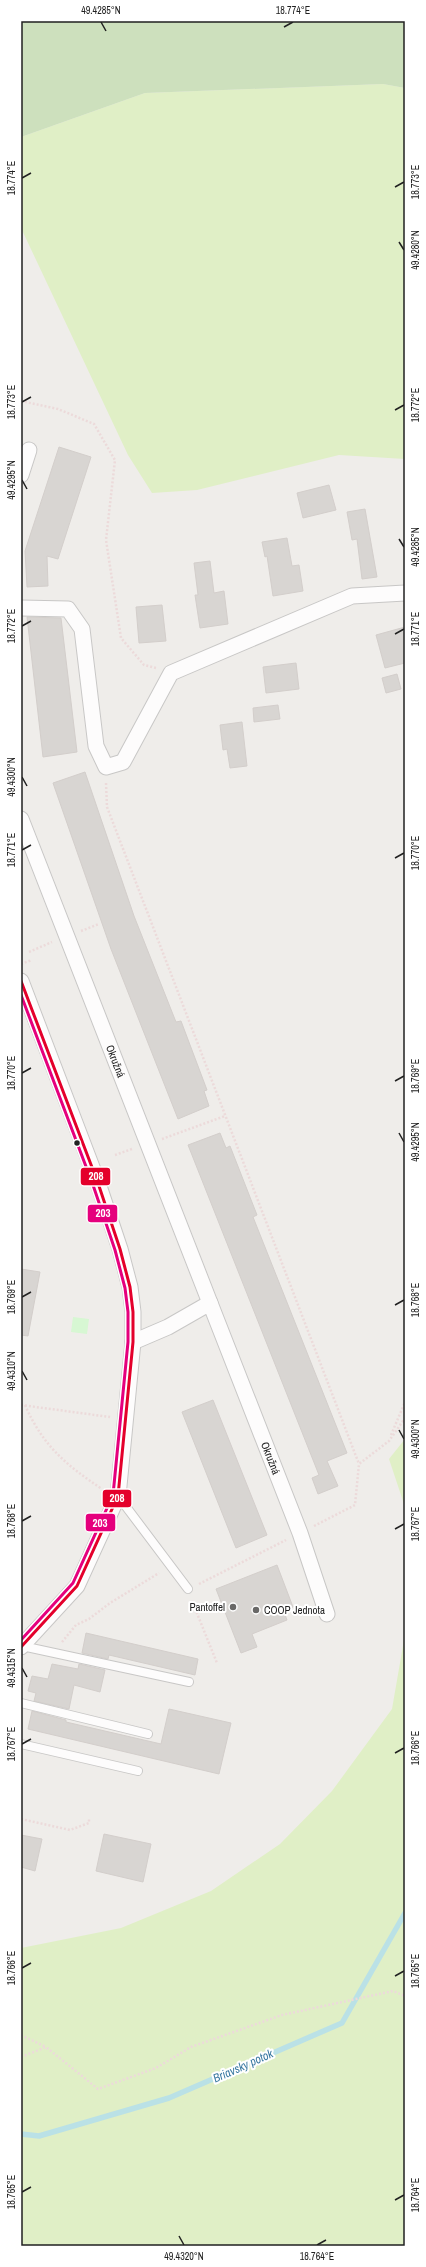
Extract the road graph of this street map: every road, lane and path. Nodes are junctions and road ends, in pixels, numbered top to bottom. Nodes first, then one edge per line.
1 (21, 401) edge
2 (29, 450) dead end
3 (21, 475) edge
4 (405, 593) edge
5 (21, 608) edge
6 (171, 673) junction
7 (106, 767) junction
8 (21, 819) edge
9 (32, 960) dead end
10 (21, 964) edge
11 (21, 981) edge
12 (225, 1116) junction
13 (148, 1144) junction
14 (116, 1155) dead end
15 (210, 1303) junction
16 (133, 1342) junction
17 (405, 1402) edge
18 (21, 1405) edge
19 (25, 1406) junction
20 (112, 1418) dead end
21 (389, 1442) dead end
22 (359, 1464) dead end
23 (118, 1496) junction
24 (170, 1566) junction
25 (188, 1590) dead end
26 (327, 1614) dead end
27 (21, 1646) edge
28 (58, 1654) junction
29 (189, 1682) dead end
30 (21, 1703) edge
31 (148, 1734) dead end
32 (21, 1744) edge
33 (138, 1771) dead end
34 (89, 1819) dead end
35 (21, 1820) edge
36 (405, 1996) edge
37 (21, 2035) edge
38 (46, 2047) junction
39 (21, 2057) edge

1 - 6 path
2 - 3 street
4 - 6 street
5 - 7 street
6 - 7 street
7 - 12 path
8 - 13 street, Okružná
9 - 10 path
11 - 16 street
12 - 13 path
12 - 22 path
13 - 14 path
13 - 15 street, Okružná
15 - 16 street
15 - 26 street, Okružná
16 - 23 street
17 - 21 path
18 - 19 path
19 - 20 path
19 - 23 path
23 - 24 lane
23 - 27 street
24 - 25 lane
24 - 28 path
27 - 28 lane
28 - 29 lane
30 - 31 lane
32 - 33 lane
34 - 35 path
36 - 38 path
37 - 38 path
38 - 39 path

